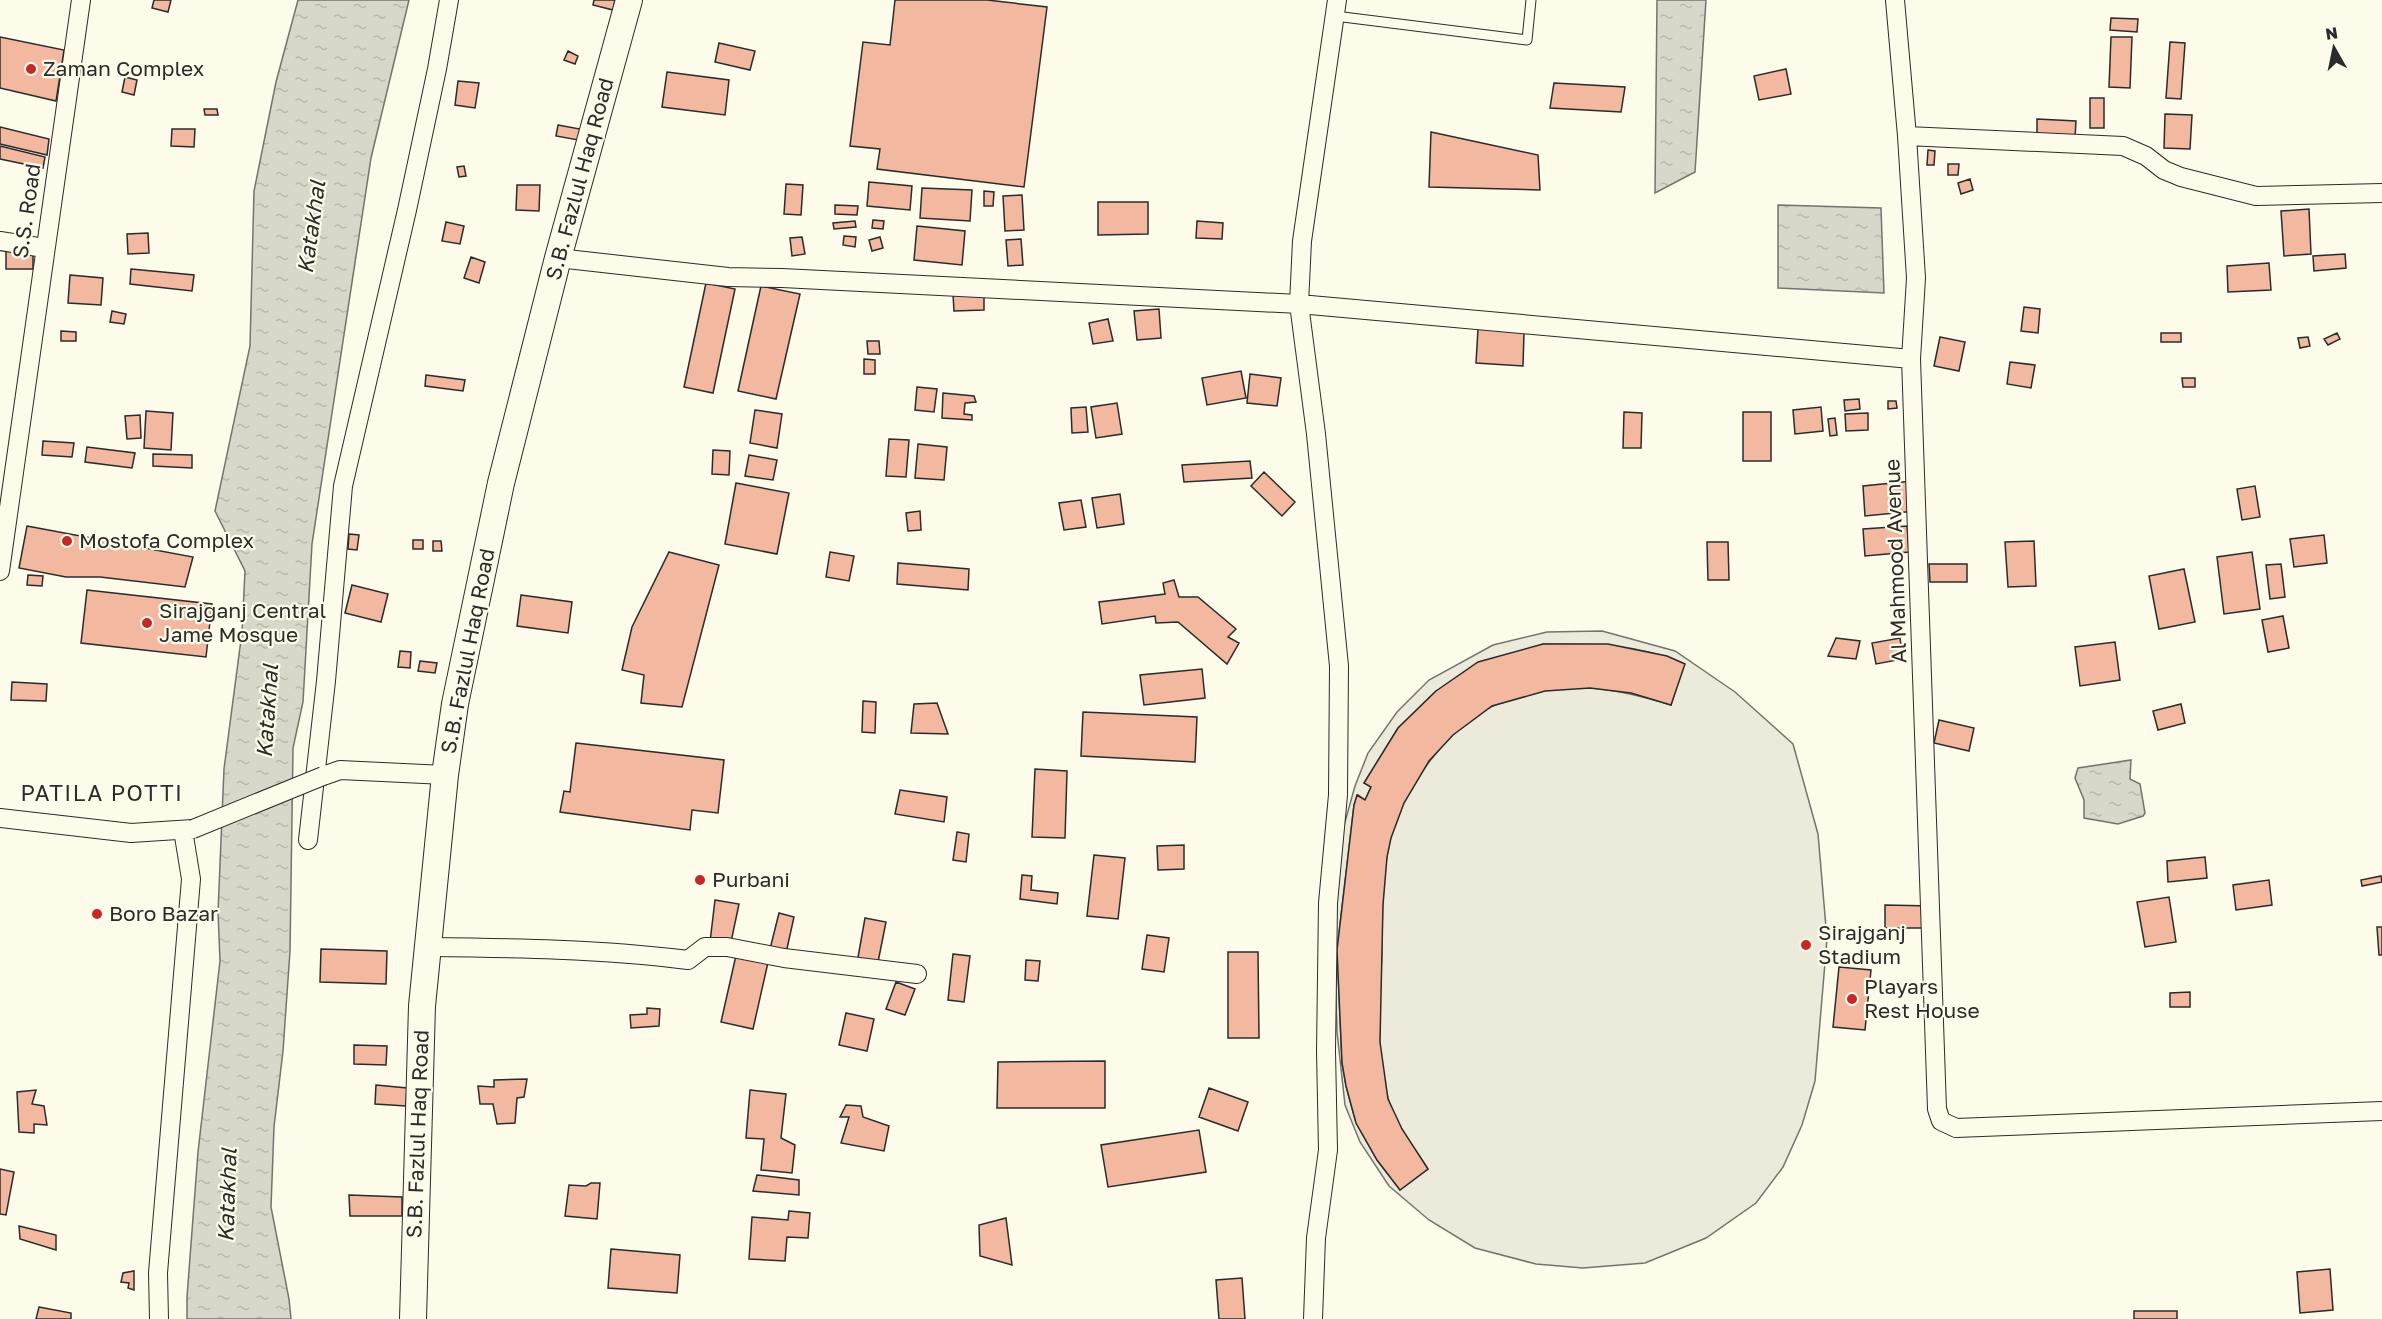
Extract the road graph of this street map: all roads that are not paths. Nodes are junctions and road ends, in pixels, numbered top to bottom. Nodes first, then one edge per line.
1 (81, 0) edge
2 (449, 0) edge
3 (628, 0) edge
4 (1531, 0) edge
5 (1895, 0) edge
6 (1336, 8) edge
7 (1907, 136) junction
8 (2382, 193) edge
9 (0, 241) edge
10 (44, 248) junction
11 (558, 258) junction
12 (1299, 304) junction
13 (1911, 359) junction
14 (0, 571) edge
15 (445, 775) junction
16 (0, 818) edge
17 (188, 829) junction
18 (308, 840) dead end
19 (427, 946) junction
20 (917, 974) dead end
21 (2382, 1111) edge
22 (159, 1319) edge
23 (413, 1319) edge
24 (1313, 1319) edge

1 - 10 street, S.S. Road
2 - 18 street
3 - 11 main road, S.B. Fazlul Haq Road
4 - 6 lane
5 - 7 street, Al Mahmood Avenue
6 - 12 street
7 - 8 street
7 - 13 street, Al Mahmood Avenue
9 - 10 street
10 - 14 street, S.S. Road
11 - 12 street
11 - 15 main road, S.B. Fazlul Haq Road
12 - 13 street
12 - 24 street
13 - 21 street, Al Mahmood Avenue
15 - 17 street, bridge
15 - 19 main road, S.B. Fazlul Haq Road
16 - 17 street
17 - 22 street
19 - 20 street
19 - 23 main road, S.B. Fazlul Haq Road

